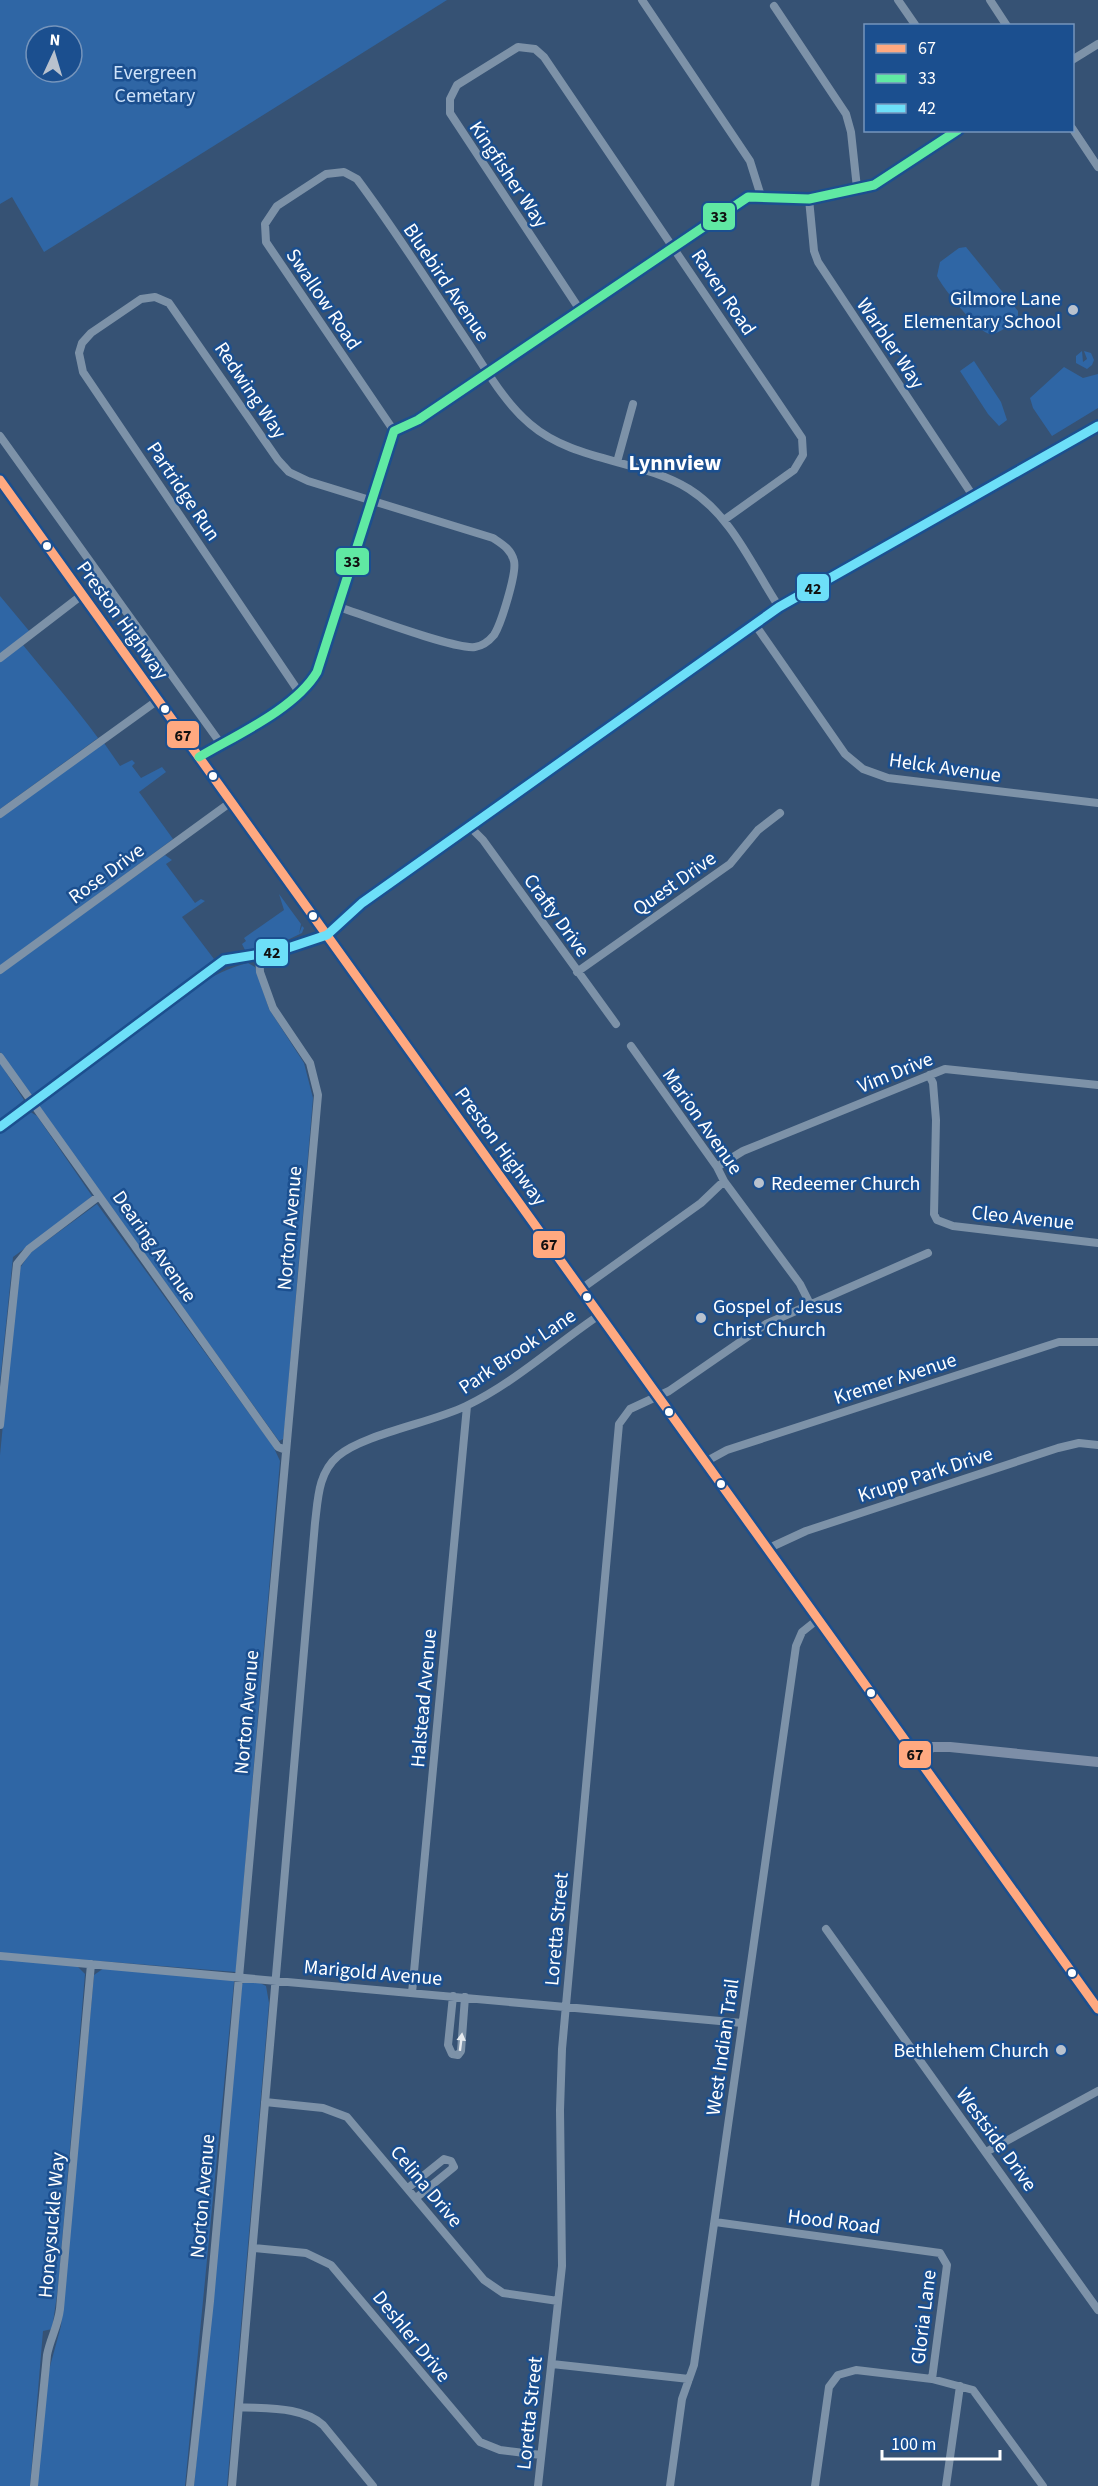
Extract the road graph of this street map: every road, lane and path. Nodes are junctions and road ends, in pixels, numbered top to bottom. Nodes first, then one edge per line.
1 (642, 0) edge
2 (898, 0) edge
3 (990, 0) edge
4 (774, 6) dead end
5 (915, 24) edge
6 (1006, 24) edge
7 (1098, 44) edge
8 (1074, 59) edge
9 (490, 63) joint
10 (1074, 131) edge
11 (955, 132) edge
12 (1098, 167) edge
13 (857, 188) junction
14 (300, 191) joint
15 (761, 196) junction
16 (808, 199) junction
17 (674, 247) junction
18 (580, 310) junction
19 (117, 314) joint
20 (489, 373) junction
21 (633, 404) dead end
22 (1098, 426) edge
23 (394, 431) junction
24 (0, 436) edge
25 (617, 462) junction
26 (0, 480) edge
27 (973, 496) junction
28 (371, 501) junction
29 (724, 520) junction
30 (82, 595) junction
31 (339, 607) junction
32 (779, 607) junction
33 (754, 623) junction
34 (0, 658) edge
35 (299, 692) junction
36 (158, 700) junction
37 (221, 744) junction
38 (199, 757) junction
39 (231, 802) junction
40 (1098, 803) edge
41 (780, 813) dead end
42 (0, 814) edge
43 (470, 827) junction
44 (327, 935) junction
45 (259, 955) junction
46 (0, 970) edge
47 (577, 972) junction
48 (616, 1024) dead end
49 (631, 1046) dead end
50 (0, 1057) edge
51 (929, 1075) junction
52 (1098, 1084) edge
53 (32, 1103) junction
54 (0, 1127) edge
55 (717, 1167) junction
56 (724, 1181) junction
57 (99, 1196) junction
58 (1098, 1243) edge
59 (928, 1253) dead end
60 (581, 1289) junction
61 (810, 1304) junction
62 (598, 1316) junction
63 (1098, 1342) edge
64 (657, 1395) junction
65 (467, 1406) junction
66 (0, 1425) edge
67 (1098, 1445) edge
68 (285, 1450) junction
69 (705, 1462) junction
70 (767, 1549) junction
71 (817, 1620) junction
72 (914, 1755) junction
73 (1098, 1762) edge
74 (826, 1929) dead end
75 (0, 1956) edge
76 (91, 1964) junction
77 (239, 1976) junction
78 (275, 1980) junction
79 (412, 1993) junction
80 (453, 1996) junction
81 (465, 1997) junction
82 (566, 2007) junction
83 (1098, 2009) edge
84 (742, 2023) junction
85 (1098, 2091) edge
86 (265, 2102) junction
87 (986, 2152) junction
88 (408, 2188) junction
89 (416, 2198) junction
90 (715, 2222) junction
91 (253, 2248) junction
92 (945, 2259) joint
93 (558, 2301) junction
94 (1098, 2310) edge
95 (552, 2364) junction
96 (689, 2379) junction
97 (932, 2379) junction
98 (960, 2386) junction
99 (239, 2407) junction
100 (541, 2455) junction
101 (33, 2486) edge
102 (190, 2486) edge
103 (232, 2486) edge
104 (374, 2486) edge
105 (538, 2486) edge
106 (670, 2486) edge
107 (815, 2486) edge
108 (946, 2486) edge
109 (1043, 2486) edge

1 - 15 street
2 - 5 street
3 - 6 street
4 - 13 street
7 - 8 street
9 - 17 street, Raven Road
9 - 18 street, Kingfisher Way
10 - 12 street
11 - 13 street
13 - 16 street
14 - 20 street, Bluebird Avenue
14 - 23 street, Swallow Road
15 - 16 street
15 - 17 street
16 - 27 street, Warbler Way
17 - 18 street
17 - 29 street, Raven Road
18 - 20 street
19 - 28 street, Redwing Way
19 - 35 street, Partridge Run
20 - 23 street
20 - 25 street, Bluebird Avenue
21 - 25 street
22 - 27 street
23 - 28 street
24 - 37 street
25 - 29 street, Bluebird Avenue
26 - 30 main road, Preston Highway
27 - 32 street
28 - 31 street
28 - 31 street, Redwing Way
29 - 32 street, Bluebird Avenue
30 - 34 street
30 - 36 main road, Preston Highway
31 - 35 street
32 - 33 street
33 - 40 street, Helck Avenue
33 - 43 street
35 - 37 street
36 - 38 main road, Preston Highway
36 - 42 street
37 - 38 street
38 - 39 main road, Preston Highway
39 - 44 main road, Preston Highway
39 - 46 street, Rose Drive
41 - 47 street, Quest Drive
43 - 44 street
43 - 47 street, Crafty Drive
44 - 45 street
44 - 60 main road, Preston Highway
45 - 53 street
45 - 68 street, Norton Avenue
47 - 48 street, Crafty Drive
49 - 55 street, Marion Avenue
50 - 53 street, Dearing Avenue
51 - 52 street, Vim Drive
51 - 55 street, Vim Drive
51 - 58 street, Cleo Avenue
53 - 54 street
53 - 57 street, Dearing Avenue
55 - 56 street, Marion Avenue
56 - 60 street
56 - 61 street, Marion Avenue
57 - 66 street
57 - 68 street, Dearing Avenue
59 - 61 street, Loretta Street
60 - 62 main road, Preston Highway
61 - 64 street, Loretta Street
62 - 64 main road, Preston Highway
62 - 65 street, Park Brook Lane
63 - 69 street, Kremer Avenue
64 - 69 main road, Preston Highway
64 - 82 street, Loretta Street
65 - 78 street, Park Brook Lane
65 - 79 street, Halstead Avenue
67 - 70 street, Krupp Park Drive
68 - 77 street, Norton Avenue
69 - 70 main road, Preston Highway
70 - 71 main road, Preston Highway
71 - 72 main road, Preston Highway
71 - 84 street, West Indian Trail
72 - 73 main road
72 - 83 main road, Preston Highway
74 - 87 street, Westside Drive
75 - 76 street, Marigold Avenue
76 - 77 street, Marigold Avenue
76 - 101 street, Honeysuckle Way
77 - 78 street, Marigold Avenue
77 - 102 street, Norton Avenue
78 - 79 street, Marigold Avenue
78 - 86 street
79 - 80 street, Marigold Avenue
80 - 81 street, Marigold Avenue
80 -> 81 street
81 - 82 street, Marigold Avenue
82 - 84 street, Marigold Avenue
82 - 93 street, Loretta Street
84 - 90 street, West Indian Trail
85 - 87 street
86 - 88 street, Celina Drive
86 - 91 street
87 - 94 street, Westside Drive
88 - 89 street, Celina Drive
88 - 89 street
89 - 93 street, Celina Drive
90 - 92 street, Hood Road
90 - 96 street, West Indian Trail
91 - 99 street
91 - 100 street, Deshler Drive
92 - 97 street, Gloria Lane
93 - 95 street, Loretta Street
95 - 96 street
95 - 100 street, Loretta Street
96 - 106 street, West Indian Trail
97 - 98 street
97 - 107 street
98 - 108 street
98 - 109 street
99 - 103 street
99 - 104 street
100 - 105 street, Loretta Street

